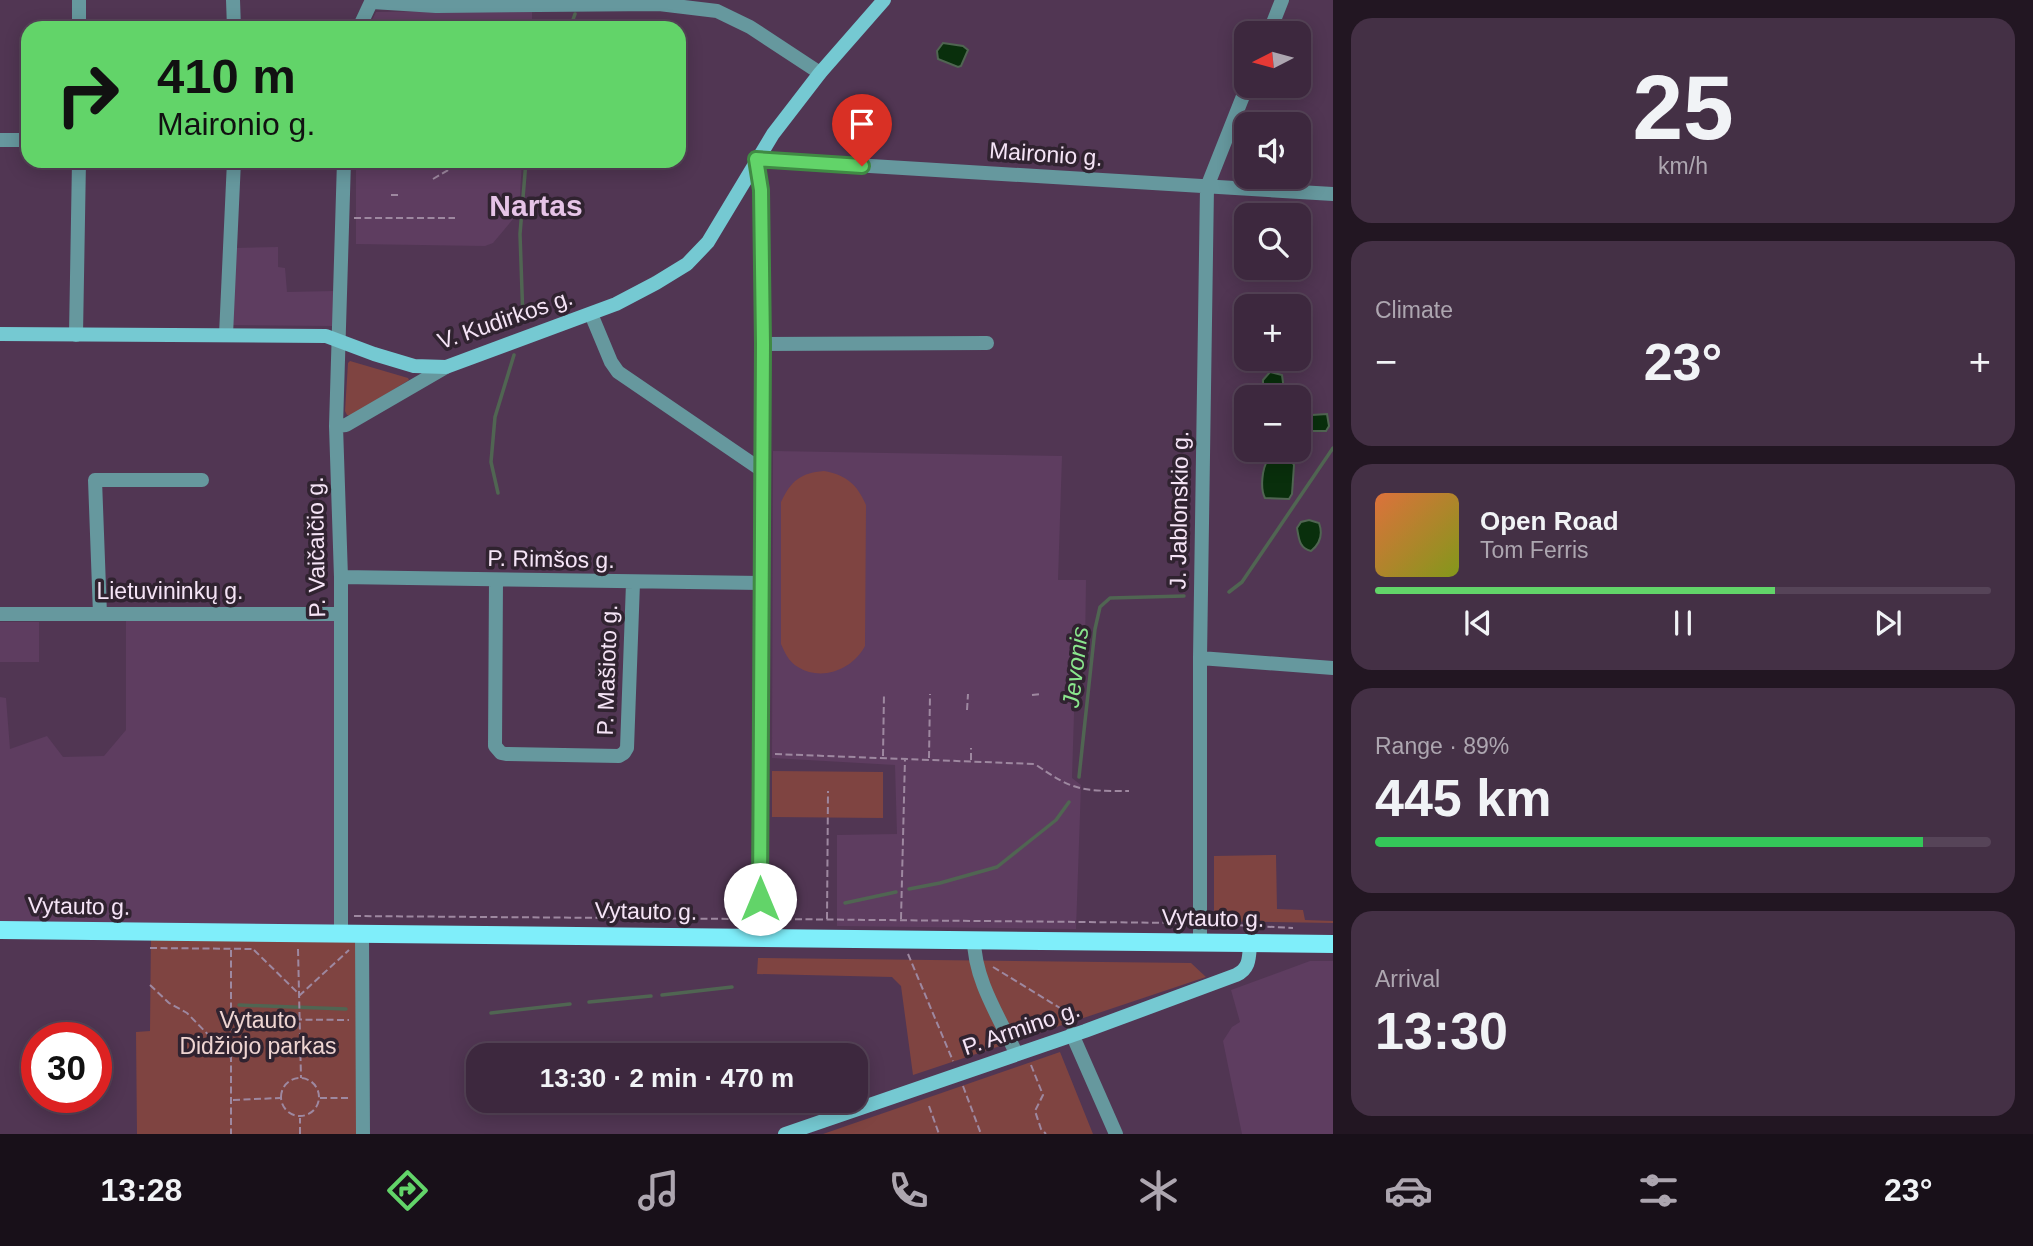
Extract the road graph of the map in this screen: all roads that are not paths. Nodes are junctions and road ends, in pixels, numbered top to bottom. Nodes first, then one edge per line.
1 (79, 0) edge
2 (233, 0) edge
3 (884, 0) edge
4 (1282, 0) edge
5 (372, 1) edge
6 (533, 2) edge
7 (79, 21) edge
8 (234, 21) edge
9 (362, 21) edge
10 (1274, 21) edge
11 (820, 74) junction
12 (1242, 98) edge
13 (0, 140) edge
14 (21, 140) edge
15 (756, 159) junction
16 (79, 168) edge
17 (234, 168) edge
18 (344, 168) edge
19 (1206, 187) junction
20 (1333, 194) edge
21 (591, 314) junction
22 (0, 334) edge
23 (76, 335) junction
24 (226, 335) junction
25 (339, 341) junction
26 (986, 343) dead end
27 (763, 344) junction
28 (414, 366) junction
29 (446, 367) junction
30 (414, 386) junction
31 (336, 426) junction
32 (763, 471) junction
33 (202, 480) dead end
34 (341, 578) junction
35 (496, 580) junction
36 (633, 583) junction
37 (761, 583) junction
38 (0, 614) edge
39 (100, 614) junction
40 (340, 614) junction
41 (1200, 658) junction
42 (1333, 668) edge
43 (760, 928) junction
44 (0, 930) edge
45 (340, 933) junction
46 (362, 933) junction
47 (974, 939) junction
48 (1200, 942) junction
49 (1250, 944) junction
50 (1333, 944) edge
51 (1078, 1032) junction
52 (1021, 1051) junction
53 (363, 1134) edge
54 (785, 1134) edge
55 (1116, 1134) edge

1 - 7 street
2 - 8 street
3 - 11 main road, V. Kudirkos g.
4 - 10 street
5 - 6 street
5 - 9 street
6 - 11 street
11 - 15 main road, V. Kudirkos g.
12 - 19 street, J. Jablonskio g.
13 - 14 street
15 - 19 street, Maironio g.
15 - 21 main road, V. Kudirkos g.
15 - 27 street
16 - 23 street
17 - 24 street
18 - 25 street, P. Vaičaičio g.
19 - 20 street, Maironio g.
19 - 41 street, J. Jablonskio g.
21 - 29 main road, V. Kudirkos g.
21 - 32 street
22 - 23 main road, V. Kudirkos g.
23 - 24 main road, V. Kudirkos g.
24 - 25 main road, V. Kudirkos g.
25 - 28 main road, V. Kudirkos g.
25 - 31 street, P. Vaičaičio g.
26 - 27 street
27 - 32 street
28 - 29 main road, V. Kudirkos g.
28 - 30 street
29 - 30 street
30 - 31 street
31 - 34 street, P. Vaičaičio g.
32 - 37 street
33 - 39 street
34 - 35 street, P. Rimšos g.
34 - 40 street, P. Vaičaičio g.
35 - 36 street, P. Rimšos g.
35 - 36 street, P. Mašioto g.
36 - 37 street, P. Rimšos g.
37 - 43 street
38 - 39 street, Lietuvininkų g.
39 - 40 street, Lietuvininkų g.
40 - 45 street, P. Vaičaičio g.
41 - 42 street
41 - 48 street, J. Jablonskio g.
43 - 46 main road, Vytauto g.
43 - 47 main road, Vytauto g.
44 - 45 main road, Vytauto g.
45 - 46 main road, Vytauto g.
46 - 53 street
47 - 48 main road, Vytauto g.
47 - 52 street
48 - 49 main road, Vytauto g.
49 - 50 main road, Vytauto g.
49 - 51 main road, P. Armino g.
51 - 52 main road, P. Armino g.
51 - 55 street
52 - 54 main road, P. Armino g.

